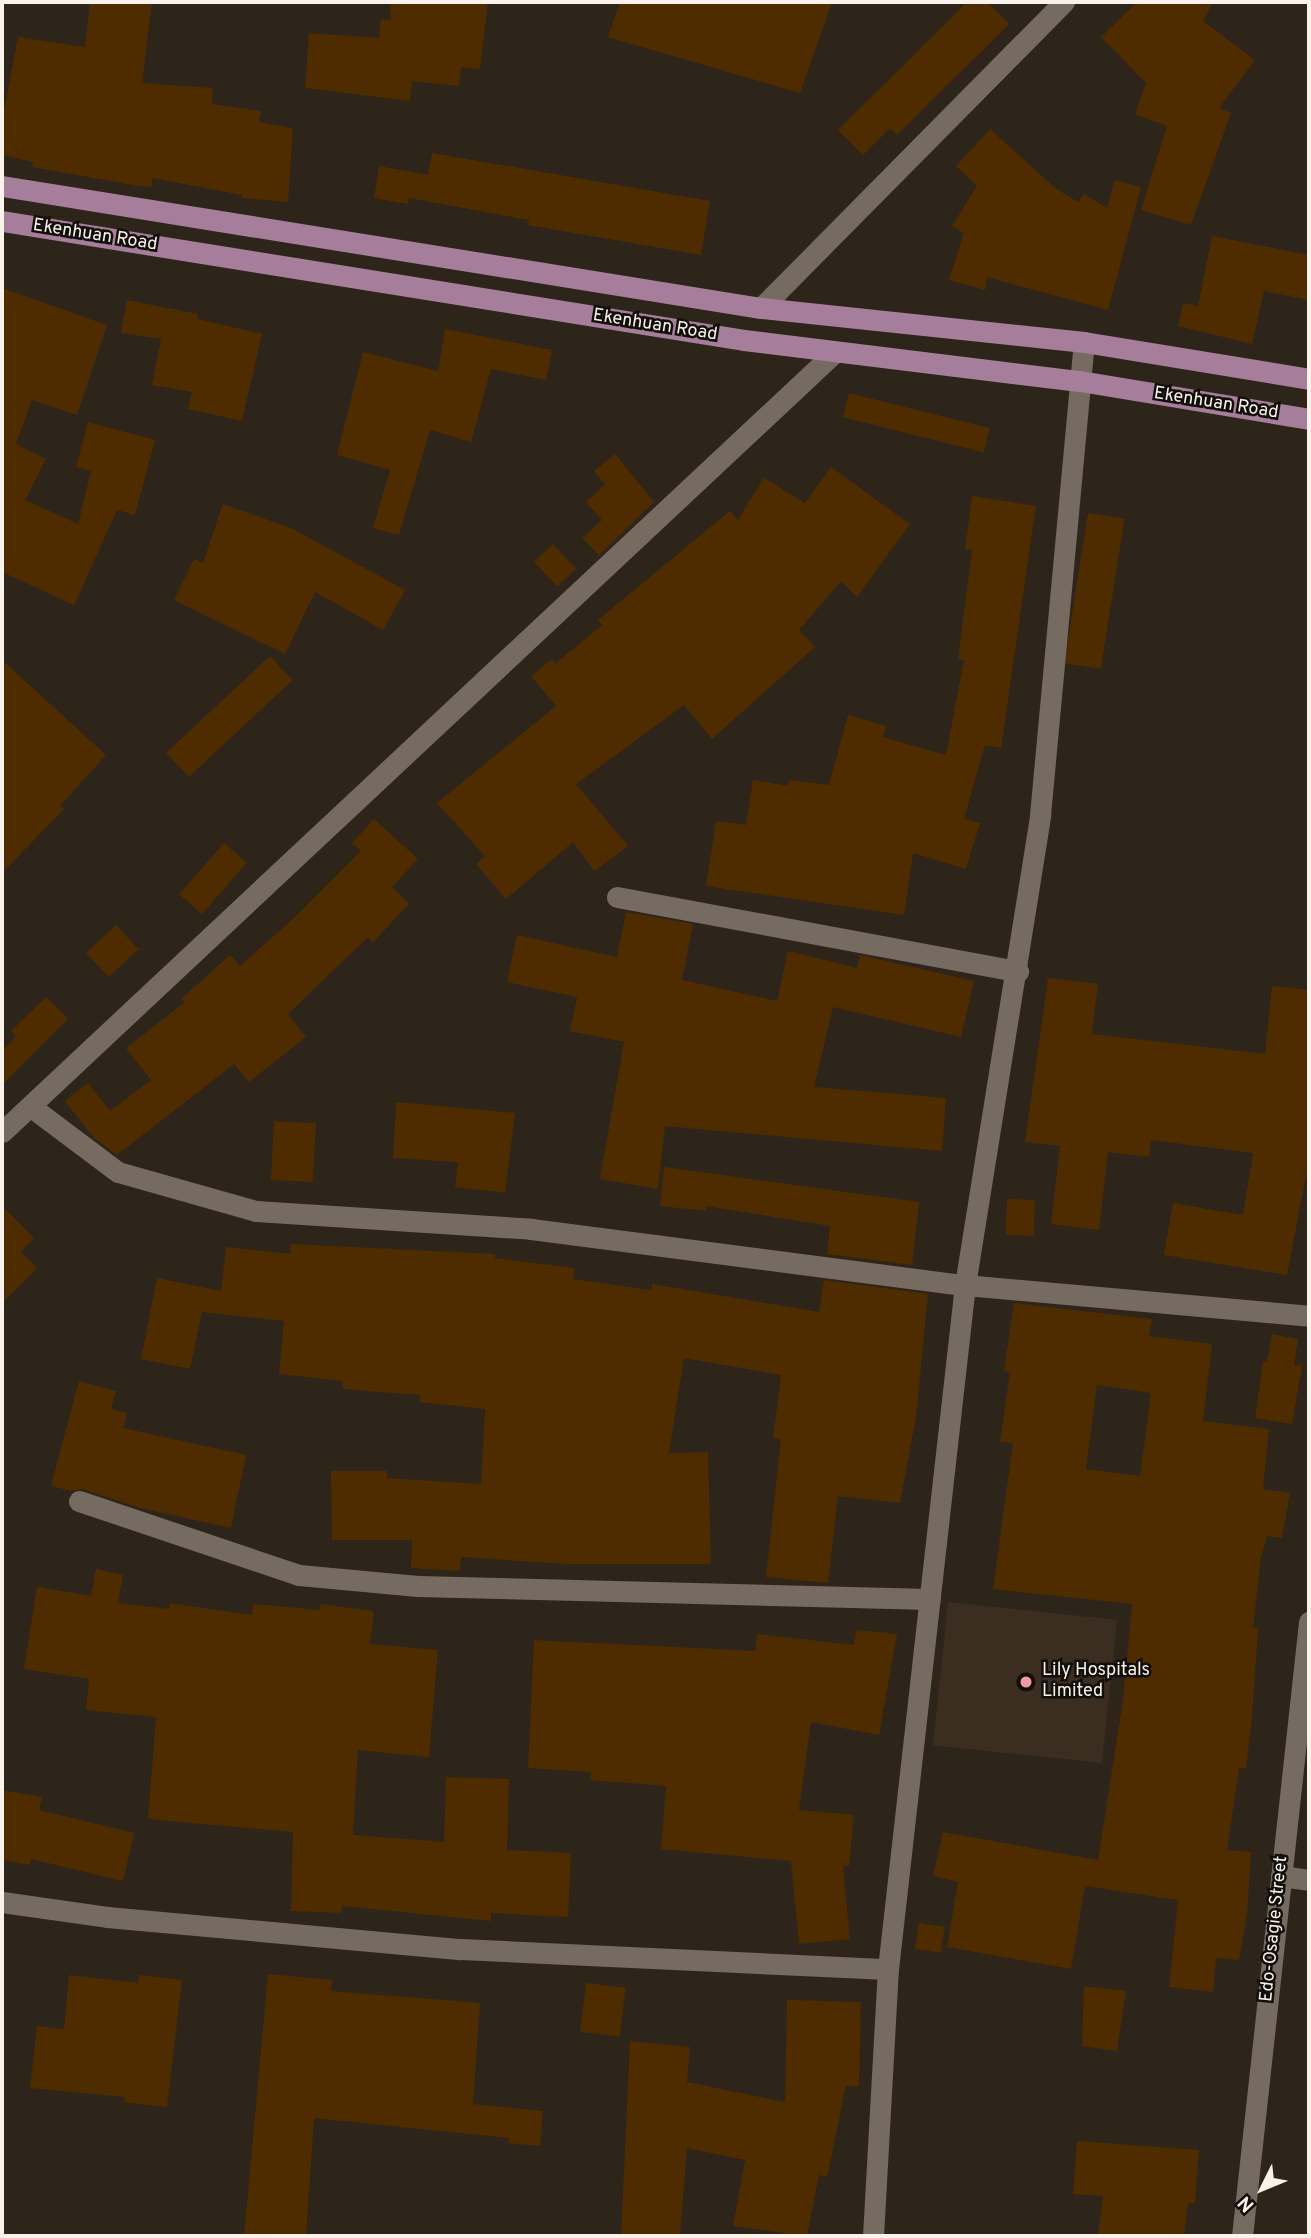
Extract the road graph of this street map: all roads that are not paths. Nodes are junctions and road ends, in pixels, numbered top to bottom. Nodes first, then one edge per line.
1 (1064, 2) edge
2 (2, 186) edge
3 (2, 221) edge
4 (761, 308) junction
5 (1084, 342) junction
6 (835, 352) junction
7 (1309, 379) edge
8 (1080, 381) junction
9 (1309, 419) edge
10 (617, 897) dead end
11 (1018, 971) junction
12 (30, 1106) junction
13 (2, 1132) edge
14 (965, 1285) junction
15 (1309, 1316) edge
16 (79, 1501) dead end
17 (930, 1599) junction
18 (1309, 1622) edge
19 (1281, 1876) junction
20 (1309, 1880) edge
21 (2, 1902) edge
22 (888, 1969) junction
23 (873, 2236) edge
24 (1242, 2236) edge

1 - 4 street
2 - 4 main road, Ekenhuan Road
3 - 6 main road, Ekenhuan Road
4 - 5 main road, Ekenhuan Road
5 - 7 main road, Ekenhuan Road
5 - 8 street
6 - 8 main road, Ekenhuan Road
6 - 12 street
8 - 9 main road, Ekenhuan Road
8 - 11 street
10 - 11 street
11 - 14 street
12 - 13 street
12 - 14 street
14 - 15 street
14 - 17 street
16 - 17 street
17 - 22 street
18 - 19 street, Edo-Osagie Street
19 - 20 street
19 - 24 street, Edo-Osagie Street
21 - 22 street
22 - 23 street

